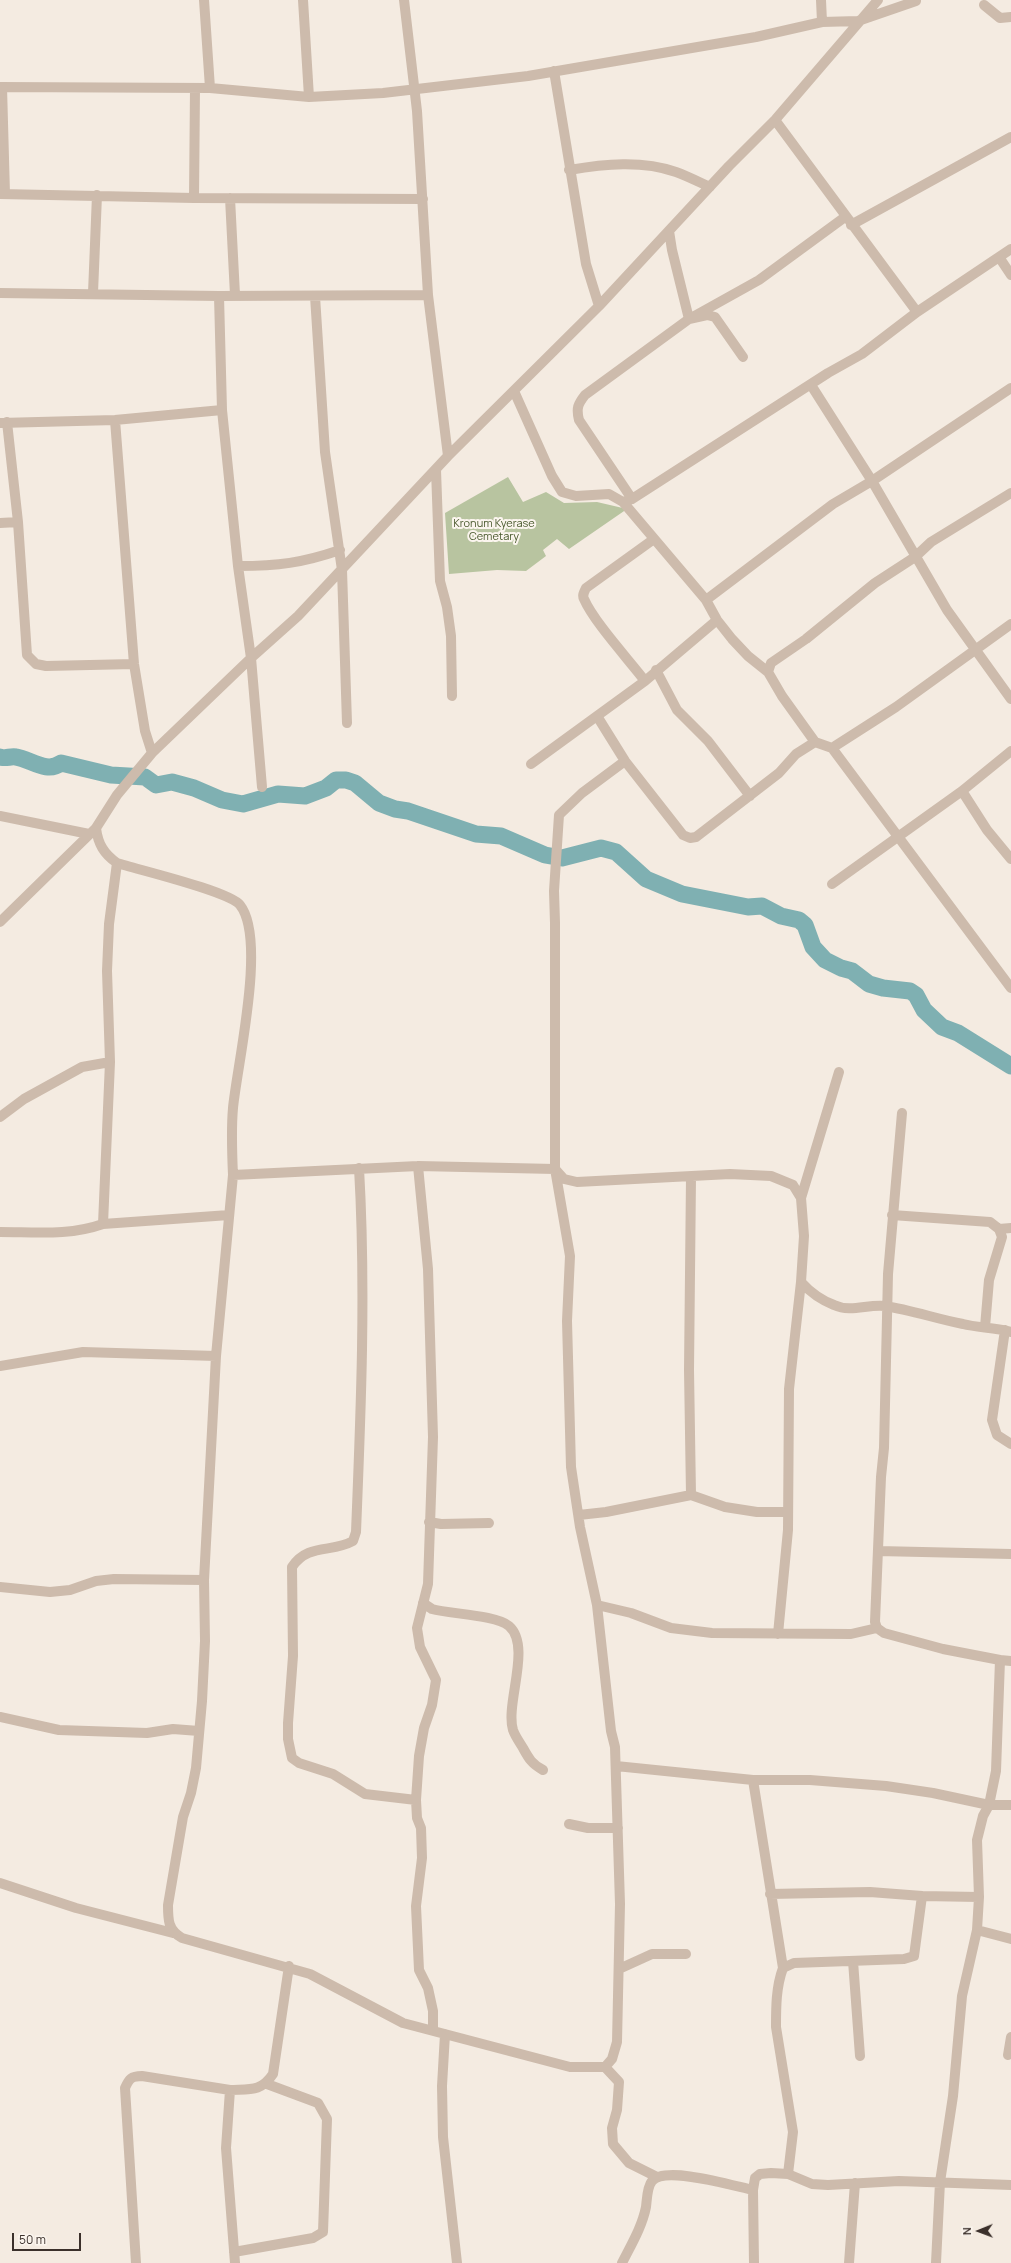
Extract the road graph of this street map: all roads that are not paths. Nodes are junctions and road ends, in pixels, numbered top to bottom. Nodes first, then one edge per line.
1 (204, 0) edge
2 (303, 0) edge
3 (404, 0) edge
4 (821, 0) edge
5 (878, 0) edge
6 (916, 1) dead end
7 (984, 5) dead end
8 (1011, 17) edge
9 (858, 21) junction
10 (822, 22) junction
11 (554, 71) junction
12 (1, 87) edge
13 (195, 88) junction
14 (210, 88) junction
15 (415, 89) junction
16 (309, 97) junction
17 (774, 120) junction
18 (1011, 137) edge
19 (569, 170) junction
20 (710, 187) junction
21 (2, 194) edge
22 (97, 196) junction
23 (194, 198) junction
24 (230, 198) junction
25 (423, 199) junction
26 (848, 221) junction
27 (670, 231) junction
28 (1011, 249) edge
29 (999, 257) junction
30 (1011, 275) edge
31 (0, 293) edge
32 (93, 293) junction
33 (235, 295) junction
34 (428, 295) junction
35 (219, 296) junction
36 (315, 296) junction
37 (599, 306) junction
38 (917, 312) junction
39 (689, 319) junction
40 (743, 357) dead end
41 (811, 385) junction
42 (1011, 388) edge
43 (514, 391) junction
44 (222, 410) junction
45 (115, 420) junction
46 (4, 422) edge
47 (448, 456) junction
48 (436, 470) junction
49 (872, 481) junction
50 (1011, 493) edge
51 (628, 500) junction
52 (18, 522) junction
53 (0, 523) edge
54 (654, 539) junction
55 (340, 550) junction
56 (915, 557) junction
57 (238, 566) junction
58 (342, 570) junction
59 (706, 600) junction
60 (717, 620) junction
61 (1011, 624) edge
62 (976, 651) junction
63 (251, 658) junction
64 (134, 664) junction
65 (656, 670) junction
66 (768, 672) junction
67 (645, 680) junction
68 (452, 696) dead end
69 (1011, 699) edge
70 (597, 716) junction
71 (347, 723) dead end
72 (815, 742) junction
73 (832, 748) junction
74 (1011, 751) edge
75 (152, 752) junction
76 (625, 761) junction
77 (531, 764) dead end
78 (262, 786) dead end
79 (962, 790) junction
80 (750, 796) junction
81 (0, 816) edge
82 (93, 831) junction
83 (898, 835) junction
84 (1011, 859) edge
85 (117, 863) junction
86 (832, 884) dead end
87 (0, 922) edge
88 (1011, 988) edge
89 (110, 1062) junction
90 (839, 1072) dead end
91 (902, 1113) dead end
92 (0, 1117) edge
93 (418, 1166) junction
94 (359, 1168) junction
95 (555, 1169) junction
96 (233, 1175) junction
97 (691, 1177) junction
98 (801, 1198) junction
99 (229, 1215) junction
100 (892, 1216) junction
101 (103, 1224) junction
102 (1011, 1228) edge
103 (999, 1229) junction
104 (0, 1232) edge
105 (801, 1282) junction
106 (887, 1307) junction
107 (985, 1327) junction
108 (1008, 1331) edge
109 (216, 1356) junction
110 (0, 1366) edge
111 (1011, 1444) edge
112 (691, 1495) junction
113 (788, 1512) junction
114 (579, 1515) junction
115 (429, 1522) junction
116 (489, 1523) dead end
117 (878, 1551) junction
118 (1011, 1554) edge
119 (204, 1580) junction
120 (0, 1587) edge
121 (423, 1603) junction
122 (597, 1606) junction
123 (877, 1628) junction
124 (778, 1634) junction
125 (1000, 1660) junction
126 (1011, 1661) edge
127 (0, 1717) edge
128 (199, 1731) junction
129 (616, 1766) junction
130 (543, 1770) dead end
131 (753, 1780) junction
132 (416, 1800) junction
133 (989, 1805) junction
134 (1011, 1805) edge
135 (569, 1824) dead end
136 (618, 1828) junction
137 (0, 1883) edge
138 (770, 1894) junction
139 (922, 1896) junction
140 (979, 1896) junction
141 (977, 1930) junction
142 (173, 1933) junction
143 (1011, 1939) edge
144 (686, 1954) dead end
145 (853, 1961) junction
146 (288, 1966) junction
147 (783, 1968) junction
148 (619, 1969) junction
149 (433, 2031) junction
150 (445, 2034) junction
151 (1011, 2037) edge
152 (1008, 2055) dead end
153 (860, 2056) dead end
154 (605, 2067) junction
155 (267, 2084) junction
156 (230, 2090) junction
157 (788, 2174) junction
158 (658, 2177) junction
159 (940, 2182) junction
160 (855, 2183) junction
161 (1011, 2185) edge
162 (753, 2190) junction
163 (234, 2252) junction
164 (136, 2263) edge
165 (235, 2263) edge
166 (457, 2263) edge
167 (622, 2263) edge
168 (754, 2263) edge
169 (849, 2263) edge
170 (936, 2263) edge

1 - 14 street
2 - 16 street
3 - 15 street
4 - 10 street
5 - 9 street
6 - 9 street
7 - 8 street
9 - 10 street
9 - 17 street
10 - 11 street
11 - 15 street
11 - 19 street
12 - 13 street
12 - 21 street
13 - 14 street
13 - 23 street
14 - 16 street
15 - 16 street
15 - 25 street
17 - 20 street
17 - 26 street
18 - 26 street
19 - 20 street
19 - 37 street
20 - 27 street
21 - 22 street
22 - 23 street
22 - 32 street
23 - 24 street
24 - 25 street
24 - 33 street
25 - 34 street
26 - 38 street
26 - 39 street
27 - 37 street
27 - 39 street
28 - 29 street
29 - 30 street
29 - 38 street
31 - 32 street
32 - 35 street
33 - 35 street
33 - 36 street
34 - 36 street
34 - 47 street
35 - 44 street
36 - 55 street
37 - 43 street
38 - 41 street
39 - 40 street
39 - 51 street
41 - 49 street
41 - 51 street
42 - 49 street
43 - 47 street
43 - 51 street
44 - 45 street
44 - 57 street
45 - 46 street
45 - 64 street
46 - 52 street
47 - 48 street
48 - 58 street
48 - 68 street
49 - 56 street
49 - 59 street
50 - 56 street
51 - 54 street
52 - 53 street
52 - 64 street
54 - 59 street
54 - 67 street
55 - 57 street
55 - 58 street
56 - 62 street
56 - 66 street
57 - 63 street
58 - 63 street
58 - 71 street
59 - 60 street
60 - 65 street
60 - 66 street
61 - 62 street
62 - 69 street
62 - 73 street
63 - 75 street
63 - 78 street
64 - 75 street
65 - 67 street
65 - 80 street
66 - 72 street
67 - 70 street
70 - 76 street
70 - 77 street
72 - 73 street
72 - 80 street
73 - 83 street
74 - 79 street
75 - 82 street
76 - 80 street
76 - 95 street
79 - 83 street
79 - 84 street
81 - 82 street
82 - 85 street
82 - 87 street
83 - 86 street
83 - 88 street
85 - 89 street
85 - 96 street
89 - 92 street
89 - 101 street
90 - 98 street
91 - 100 street
93 - 94 street
93 - 95 street
93 - 115 street
94 - 96 street
94 - 132 street
95 - 97 street
95 - 114 street
96 - 99 street
97 - 98 street
97 - 112 street
98 - 105 street
99 - 101 street
99 - 109 street
100 - 103 street
100 - 106 street
101 - 104 street
102 - 103 street
103 - 107 street
105 - 106 street
105 - 113 street
106 - 107 street
106 - 117 street
107 - 108 street
108 - 111 street
109 - 110 street
109 - 119 street
112 - 113 street
112 - 114 street
113 - 124 street
114 - 122 street
115 - 116 street
115 - 121 street
117 - 118 street
117 - 123 street
119 - 120 street
119 - 128 street
121 - 130 street
121 - 132 street
122 - 124 street
122 - 129 street
123 - 124 street
123 - 125 street
125 - 126 street
125 - 133 street
127 - 128 street
128 - 142 street
129 - 131 street
129 - 136 street
131 - 133 street
131 - 138 street
132 - 149 street
133 - 134 street
133 - 140 street
135 - 136 street
136 - 148 street
137 - 142 street
138 - 139 street
138 - 147 street
139 - 140 street
139 - 145 street
140 - 141 street
141 - 143 street
141 - 159 street
142 - 146 street
144 - 148 street
145 - 147 street
145 - 153 street
146 - 149 street
146 - 155 street
147 - 157 street
148 - 154 street
149 - 150 street
150 - 154 street
150 - 166 street
151 - 152 street
154 - 158 street
155 - 156 street
155 - 163 street
156 - 163 street
156 - 164 street
157 - 160 street
157 - 162 street
158 - 162 street
158 - 167 street
159 - 160 street
159 - 161 street
159 - 170 street
160 - 169 street
162 - 168 street
163 - 165 street

